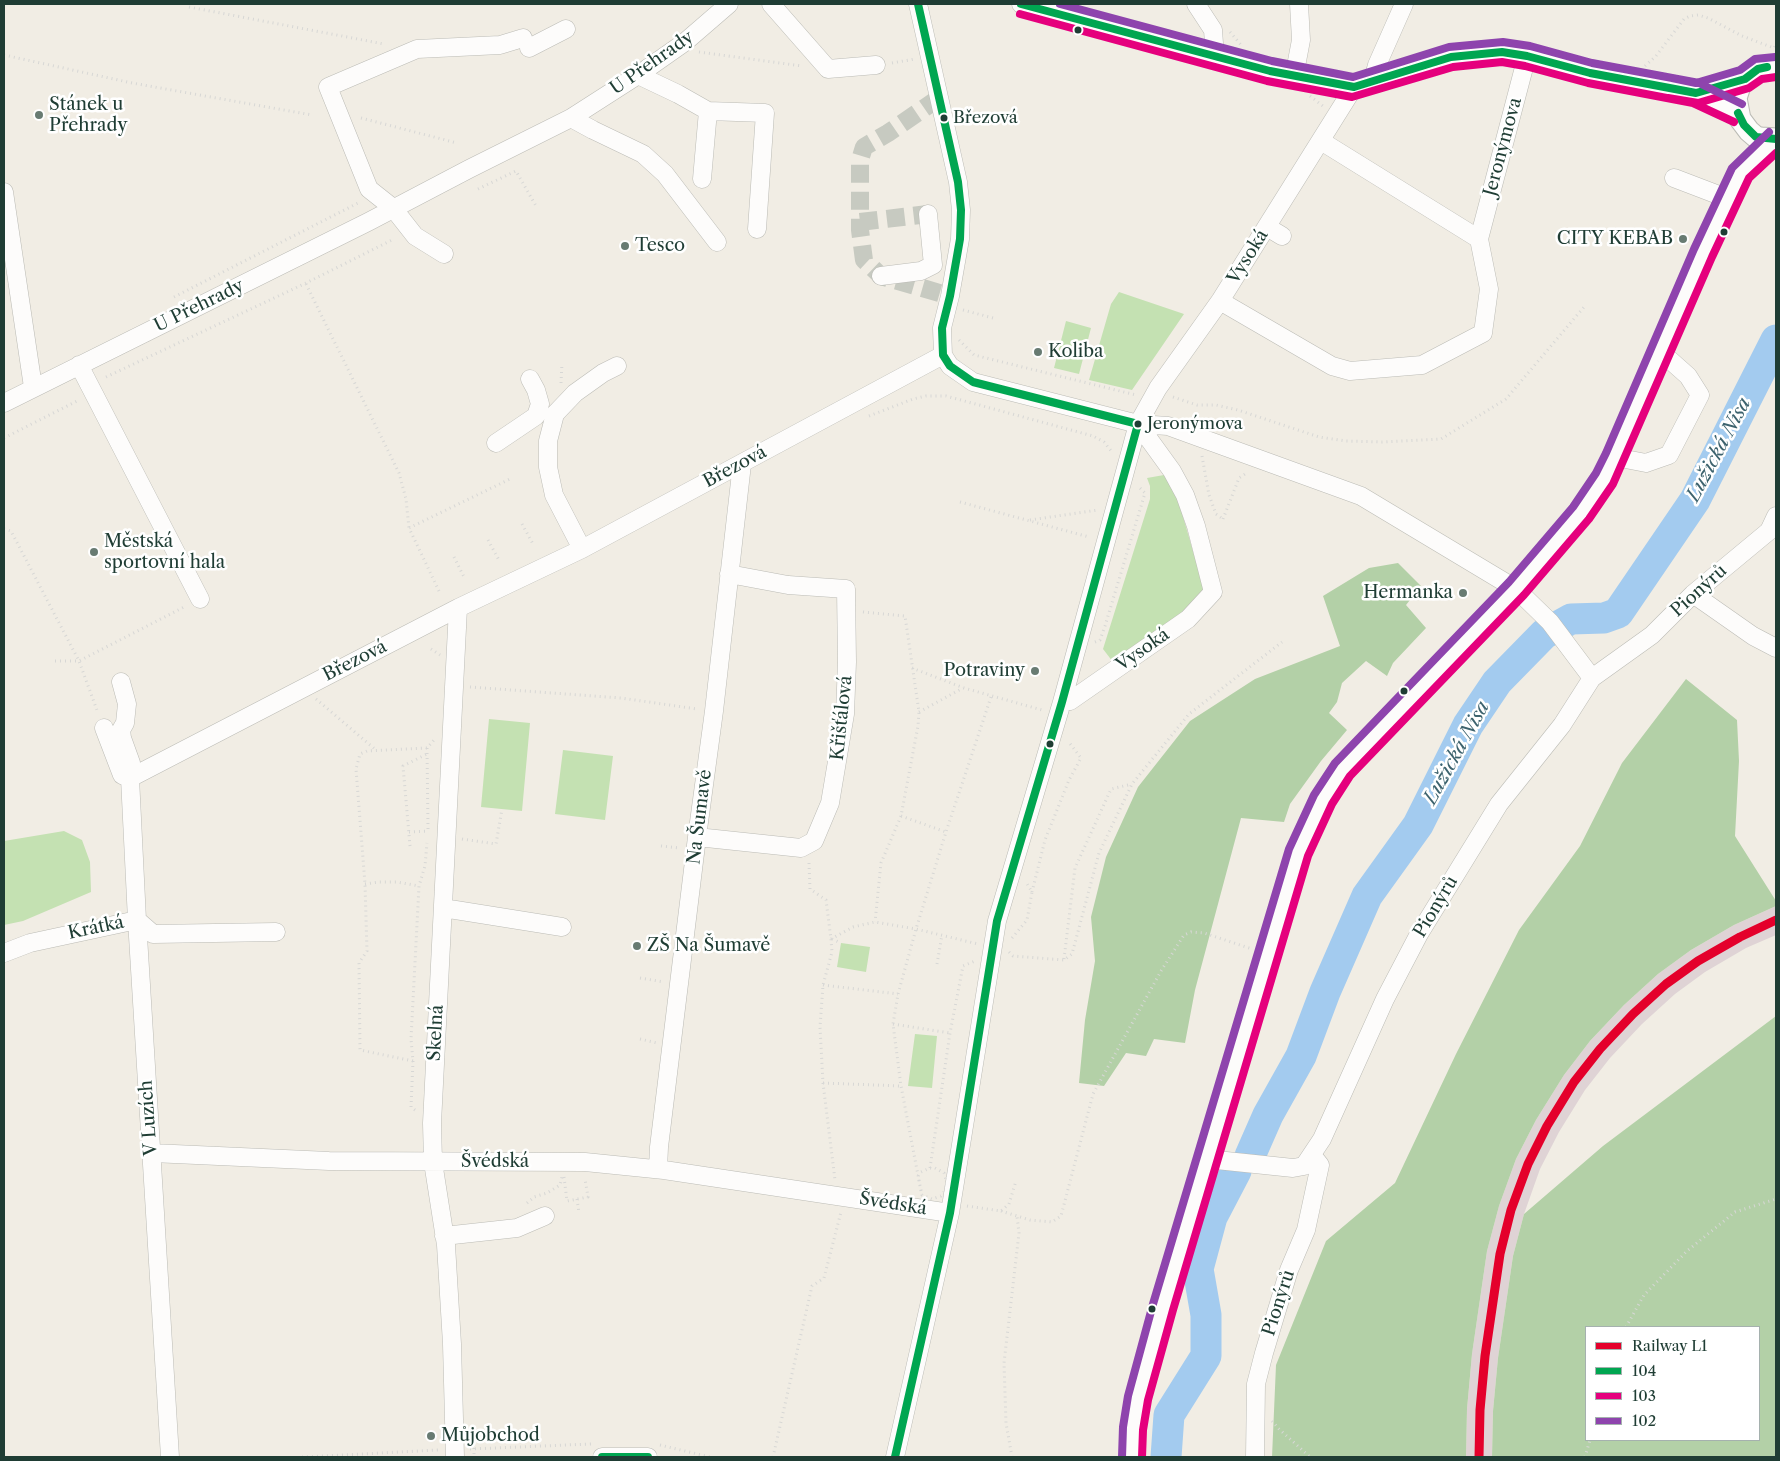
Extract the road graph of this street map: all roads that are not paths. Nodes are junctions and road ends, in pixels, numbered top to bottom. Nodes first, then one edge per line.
1 (729, 4) edge
2 (771, 4) edge
3 (918, 4) edge
4 (1021, 4) edge
5 (1196, 4) edge
6 (1299, 4) edge
7 (1404, 4) edge
8 (566, 28) dead end
9 (1526, 56) junction
10 (1215, 57) junction
11 (1773, 64) edge
12 (876, 65) road end
13 (638, 75) junction
14 (1294, 77) junction
15 (1745, 79) junction
16 (1373, 80) junction
17 (1354, 87) junction
18 (1696, 93) junction
19 (708, 112) junction
20 (571, 118) junction
21 (1741, 119) junction
22 (1775, 139) edge
23 (1321, 141) junction
24 (1741, 172) junction
25 (1674, 178) dead end
26 (702, 179) dead end
27 (4, 192) edge
28 (1729, 199) junction
29 (393, 208) junction
30 (928, 214) dead end
31 (757, 229) dead end
32 (1479, 239) junction
33 (717, 242) dead end
34 (444, 254) dead end
35 (881, 276) dead end
36 (1220, 301) junction
37 (1661, 352) junction
38 (943, 355) junction
39 (78, 365) junction
40 (617, 366) dead end
41 (530, 379) dead end
42 (33, 387) junction
43 (4, 403) edge
44 (1138, 424) junction
45 (496, 443) dead end
46 (1616, 457) junction
47 (742, 464) junction
48 (1776, 516) edge
49 (582, 549) junction
50 (729, 574) junction
51 (1516, 588) junction
52 (1692, 594) junction
53 (200, 599) road end
54 (458, 608) junction
55 (1776, 648) edge
56 (1592, 678) junction
57 (121, 682) dead end
58 (1060, 708) junction
59 (104, 728) road end
60 (130, 778) junction
61 (697, 837) junction
62 (442, 908) junction
63 (137, 920) junction
64 (562, 927) dead end
65 (276, 932) dead end
66 (4, 953) edge
67 (152, 1152) junction
68 (1312, 1155) junction
69 (1207, 1159) junction
70 (433, 1162) junction
71 (658, 1169) junction
72 (950, 1208) junction
73 (546, 1216) dead end
74 (444, 1236) junction
75 (650, 1450) edge
76 (596, 1451) edge
77 (448, 1454) edge
78 (170, 1457) edge
79 (621, 1457) edge
80 (895, 1457) edge
81 (1132, 1457) edge
82 (1256, 1457) edge

1 - 13 street, U Přehrady
2 - 12 street
3 - 38 street
4 - 10 street
5 - 10 street
6 - 14 street
7 - 16 street
8 - 29 street
9 - 16 street
9 - 18 street
9 - 32 street, Jeronýmova
10 - 14 street
11 - 15 main road
13 - 19 street
13 - 20 street, U Přehrady
14 - 17 street
15 - 18 street
15 - 21 main road
16 - 17 street
17 - 23 street, Vysoká
18 - 21 street
19 - 26 street
19 - 31 street
20 - 29 street, U Přehrady
20 - 33 street
21 - 22 main road
21 - 24 main road
22 - 24 main road
23 - 32 street
23 - 36 street, Vysoká
24 - 28 main road
25 - 28 street
27 - 42 street
28 - 37 main road
29 - 34 street
29 - 39 street, U Přehrady
30 - 35 street
32 - 36 street, Jeronýmova
36 - 44 street, Vysoká
37 - 46 main road
37 - 46 street
38 - 44 street
38 - 47 street, Březová
39 - 42 street, U Přehrady
39 - 53 street
40 - 49 street
41 - 45 street
42 - 43 street, U Přehrady
44 - 51 street
44 - 58 street, Vysoká
44 - 58 street, Vysoká
46 - 51 main road
47 - 49 street, Březová
47 - 50 street, Na Šumavě
48 - 52 street, Pionýrů
49 - 54 street, Březová
50 - 61 street, Na Šumavě
50 - 61 street, Křišťálová
51 - 56 street
51 - 69 main road
52 - 55 street
52 - 56 street, Pionýrů
54 - 60 street, Březová
54 - 62 street, Skelná
56 - 68 street, Pionýrů
57 - 60 street, V Luzích
58 - 72 street, Vysoká
59 - 60 street
60 - 63 street, V Luzích
61 - 71 street, Na Šumavě
62 - 64 street
62 - 70 street, Skelná
63 - 65 street, Krátká
63 - 66 street, Krátká
63 - 67 street, V Luzích
67 - 70 street, Švédská
67 - 78 street, V Luzích
68 - 69 street, Pionýrů
68 - 82 street, Pionýrů
69 - 81 main road
70 - 71 street, Švédská
70 - 74 street, Skelná
71 - 72 street, Švédská
72 - 80 street, Vysoká
73 - 74 street
74 - 77 street, Skelná
75 - 79 street
76 - 79 street

